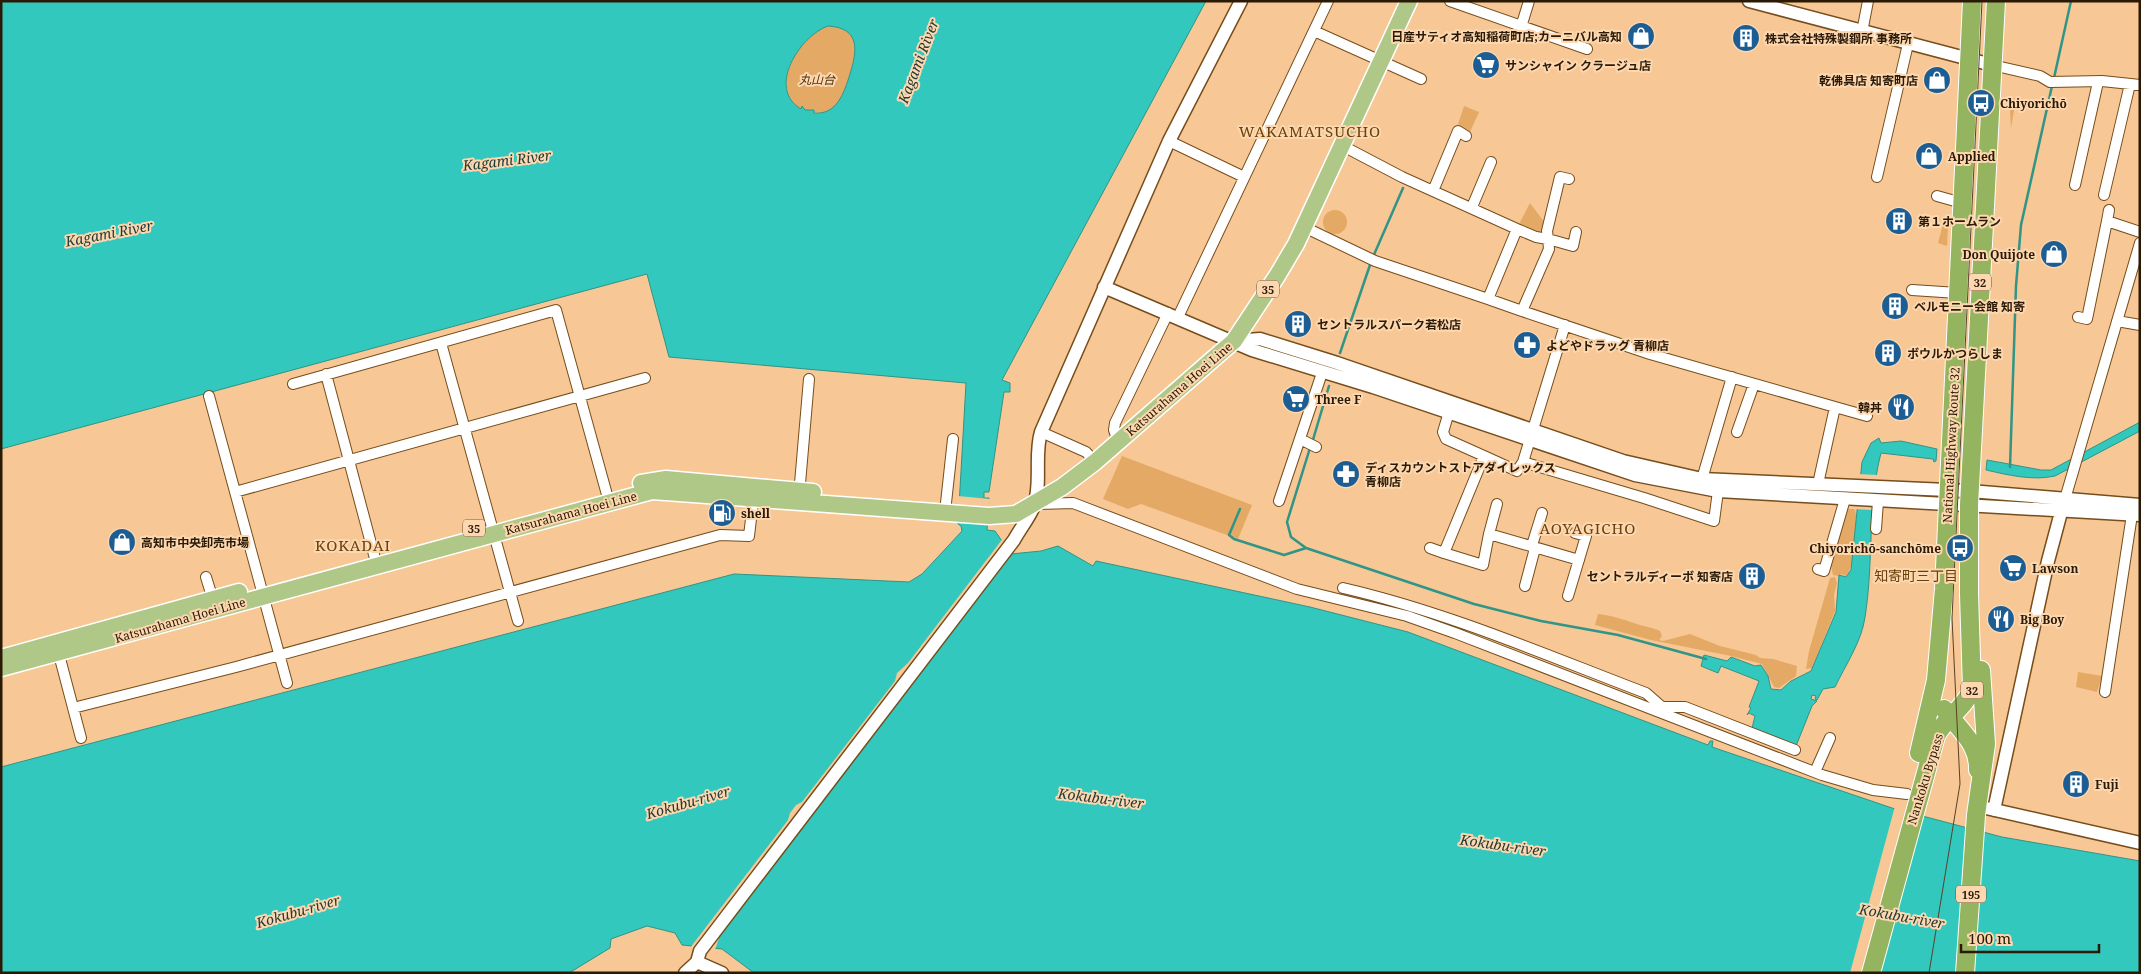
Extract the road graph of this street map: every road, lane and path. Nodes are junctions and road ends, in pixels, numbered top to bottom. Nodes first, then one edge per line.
1 (1241, 1) edge
2 (1328, 1) edge
3 (1409, 1) edge
4 (1450, 1) edge
5 (1529, 1) edge
6 (1749, 1) edge
7 (1868, 1) edge
8 (1972, 1) edge
9 (1996, 1) edge
10 (1521, 27) junction
11 (1314, 31) junction
12 (1862, 32) junction
13 (1908, 44) junction
14 (1587, 49) dead end
15 (1382, 60) junction
16 (1970, 60) junction
17 (1992, 65) junction
18 (1420, 79) dead end
19 (2098, 82) junction
20 (2135, 84) edge
21 (1466, 136) dead end
22 (1169, 141) junction
23 (1341, 145) junction
24 (1491, 162) dead end
25 (1244, 176) junction
26 (1877, 177) dead end
27 (1569, 179) dead end
28 (2075, 184) dead end
29 (1433, 191) junction
30 (2104, 195) dead end
31 (1937, 196) dead end
32 (1962, 203) junction
33 (1472, 207) junction
34 (2109, 210) dead end
35 (2107, 221) junction
36 (1304, 227) junction
37 (1517, 229) junction
38 (1576, 232) dead end
39 (2140, 232) edge
40 (1548, 239) junction
41 (2140, 243) edge
42 (1104, 287) junction
43 (1912, 290) dead end
44 (1958, 294) junction
45 (1488, 299) junction
46 (1522, 311) junction
47 (1173, 315) junction
48 (2078, 317) dead end
49 (2117, 321) junction
50 (2140, 325) edge
51 (1565, 326) junction
52 (1234, 341) junction
53 (442, 343) junction
54 (1322, 373) junction
55 (326, 374) junction
56 (646, 378) dead end
57 (1732, 378) junction
58 (808, 379) dead end
59 (293, 384) dead end
60 (1754, 384) junction
61 (209, 396) dead end
62 (580, 396) junction
63 (1835, 407) junction
64 (1449, 412) junction
65 (1868, 416) dead end
66 (465, 428) junction
67 (1041, 432) junction
68 (1738, 432) dead end
69 (1530, 435) junction
70 (1300, 439) junction
71 (953, 440) dead end
72 (1118, 442) junction
73 (1316, 447) dead end
74 (1484, 456) junction
75 (350, 460) junction
76 (1095, 462) junction
77 (1523, 462) junction
78 (1702, 479) junction
79 (1818, 484) junction
80 (1718, 491) junction
81 (235, 492) junction
82 (754, 493) junction
83 (799, 496) junction
84 (608, 497) junction
85 (1948, 497) junction
86 (1970, 498) junction
87 (1847, 499) junction
88 (1279, 501) dead end
89 (1877, 501) junction
90 (1034, 504) junction
91 (1496, 504) dead end
92 (2064, 504) junction
93 (951, 509) junction
94 (2136, 510) edge
95 (1542, 514) dead end
96 (492, 529) junction
97 (1876, 529) dead end
98 (1575, 533) dead end
99 (1489, 534) junction
100 (1534, 547) junction
101 (1430, 548) dead end
102 (1444, 553) junction
103 (376, 560) junction
104 (1579, 560) junction
105 (1969, 563) junction
106 (1818, 569) dead end
107 (206, 577) dead end
108 (1525, 586) dead end
109 (1343, 588) dead end
110 (1944, 589) joint
111 (262, 592) junction
112 (510, 593) junction
113 (1568, 596) dead end
114 (215, 605) junction
115 (518, 621) dead end
116 (57, 648) junction
117 (279, 655) junction
118 (1, 658) edge
119 (1, 668) edge
120 (1936, 680) junction
121 (287, 683) dead end
122 (2105, 692) dead end
123 (73, 708) junction
124 (1661, 710) junction
125 (1950, 718) junction
126 (81, 738) dead end
127 (1830, 738) dead end
128 (1794, 750) dead end
129 (1815, 772) junction
130 (1910, 799) junction
131 (1982, 810) junction
132 (2140, 843) edge
133 (698, 962) edge
134 (685, 973) edge
135 (722, 973) edge
136 (1859, 973) edge
137 (1871, 973) edge
138 (1965, 973) edge

1 - 22 street
2 - 11 street
3 - 15 main road, Katsurahama Hoei Line / 35
4 - 10 street
5 - 10 street
6 - 12 street
7 - 12 street
8 - 16 highway, National Highway Route 32 / 32
9 - 17 highway, National Highway Route 32 / 32
10 - 14 street
11 - 15 street
11 - 25 street
12 - 13 street
13 - 16 street
13 - 26 street
15 - 18 street
15 - 23 main road, Katsurahama Hoei Line / 35
16 - 17 street
16 - 32 highway, National Highway Route 32 / 32
17 - 19 street
17 - 86 highway, National Highway Route 32 / 32
19 - 20 street
19 - 28 street
20 - 30 street
21 - 29 street
22 - 25 street
22 - 42 street
23 - 29 street
23 - 36 main road, Katsurahama Hoei Line / 35
24 - 33 street
25 - 47 street
27 - 40 street
29 - 33 street
31 - 32 street
32 - 44 highway, National Highway Route 32 / 32
33 - 37 street
34 - 35 street
35 - 39 street
35 - 48 street
36 - 45 street
36 - 52 main road, Katsurahama Hoei Line / 35
37 - 40 street
37 - 45 street
38 - 40 street
40 - 46 street
41 - 49 street
42 - 47 street
42 - 67 street
43 - 44 street
44 - 85 highway, National Highway Route 32 / 32
45 - 46 street
46 - 51 street
47 - 52 street
47 - 72 street
49 - 50 street
49 - 92 street
51 - 57 street
51 - 69 street
52 - 54 street
52 - 69 street
52 - 72 main road, Katsurahama Hoei Line / 35
53 - 55 street
53 - 62 street
53 - 66 street
54 - 64 street
54 - 70 street
55 - 59 street
55 - 75 street
56 - 62 street
57 - 60 street
57 - 78 street
58 - 83 street
60 - 63 street
60 - 68 street
61 - 81 street
62 - 66 street
62 - 84 street
63 - 65 street
63 - 79 street
64 - 69 street
64 - 74 street
66 - 75 street
66 - 96 street
67 - 76 street
67 - 90 street
69 - 77 street
69 - 78 street
69 - 80 street
70 - 73 street
70 - 88 street
71 - 93 street
72 - 76 main road, Katsurahama Hoei Line / 35
74 - 77 street
74 - 102 street
75 - 81 street
75 - 103 street
76 - 90 main road, Katsurahama Hoei Line / 35
77 - 80 street
78 - 79 street
79 - 85 street
80 - 87 street
81 - 111 street
82 - 83 main road, Katsurahama Hoei Line / 35
82 - 84 main road, Katsurahama Hoei Line / 35
82 - 112 street
83 - 93 main road, Katsurahama Hoei Line / 35
84 - 96 main road, Katsurahama Hoei Line / 35
85 - 86 street
85 - 89 street
85 - 110 highway, National Highway Route 32 / 32
86 - 92 street
86 - 105 highway, National Highway Route 32 / 32
87 - 89 street
87 - 106 street
89 - 97 street
90 - 93 main road, Katsurahama Hoei Line / 35
90 - 124 street
90 - 133 street
91 - 99 street
92 - 94 street
92 - 131 street
94 - 122 street
95 - 100 street
96 - 103 main road, Katsurahama Hoei Line / 35
96 - 112 street
98 - 104 street
99 - 100 street
99 - 102 street
100 - 104 street
100 - 108 street
101 - 102 street
103 - 111 main road, Katsurahama Hoei Line / 35
104 - 113 street
105 - 125 highway, Nankoku Bypass / 32
105 - 131 highway, 195
107 - 114 street
109 - 124 street
110 - 120 highway, Nankoku Bypass / 32
111 - 114 main road, Katsurahama Hoei Line / 35
111 - 117 street
112 - 115 street
112 - 117 street
114 - 116 main road, Katsurahama Hoei Line / 35
116 - 118 main road, Katsurahama Hoei Line / 35
116 - 119 main road, Katsurahama Hoei Line / 35
116 - 123 street
117 - 121 street
117 - 123 street
120 - 125 highway, 195
120 - 130 highway, Nankoku Bypass / 32
123 - 126 street
124 - 128 street
124 - 129 street
125 - 130 highway, Nankoku Bypass / 32
125 - 131 highway, 195
127 - 129 street
129 - 130 street
130 - 136 highway, Nankoku Bypass / 32
130 - 137 highway, Nankoku Bypass / 32
131 - 132 street
131 - 138 highway, 195
133 - 134 street
133 - 135 street

